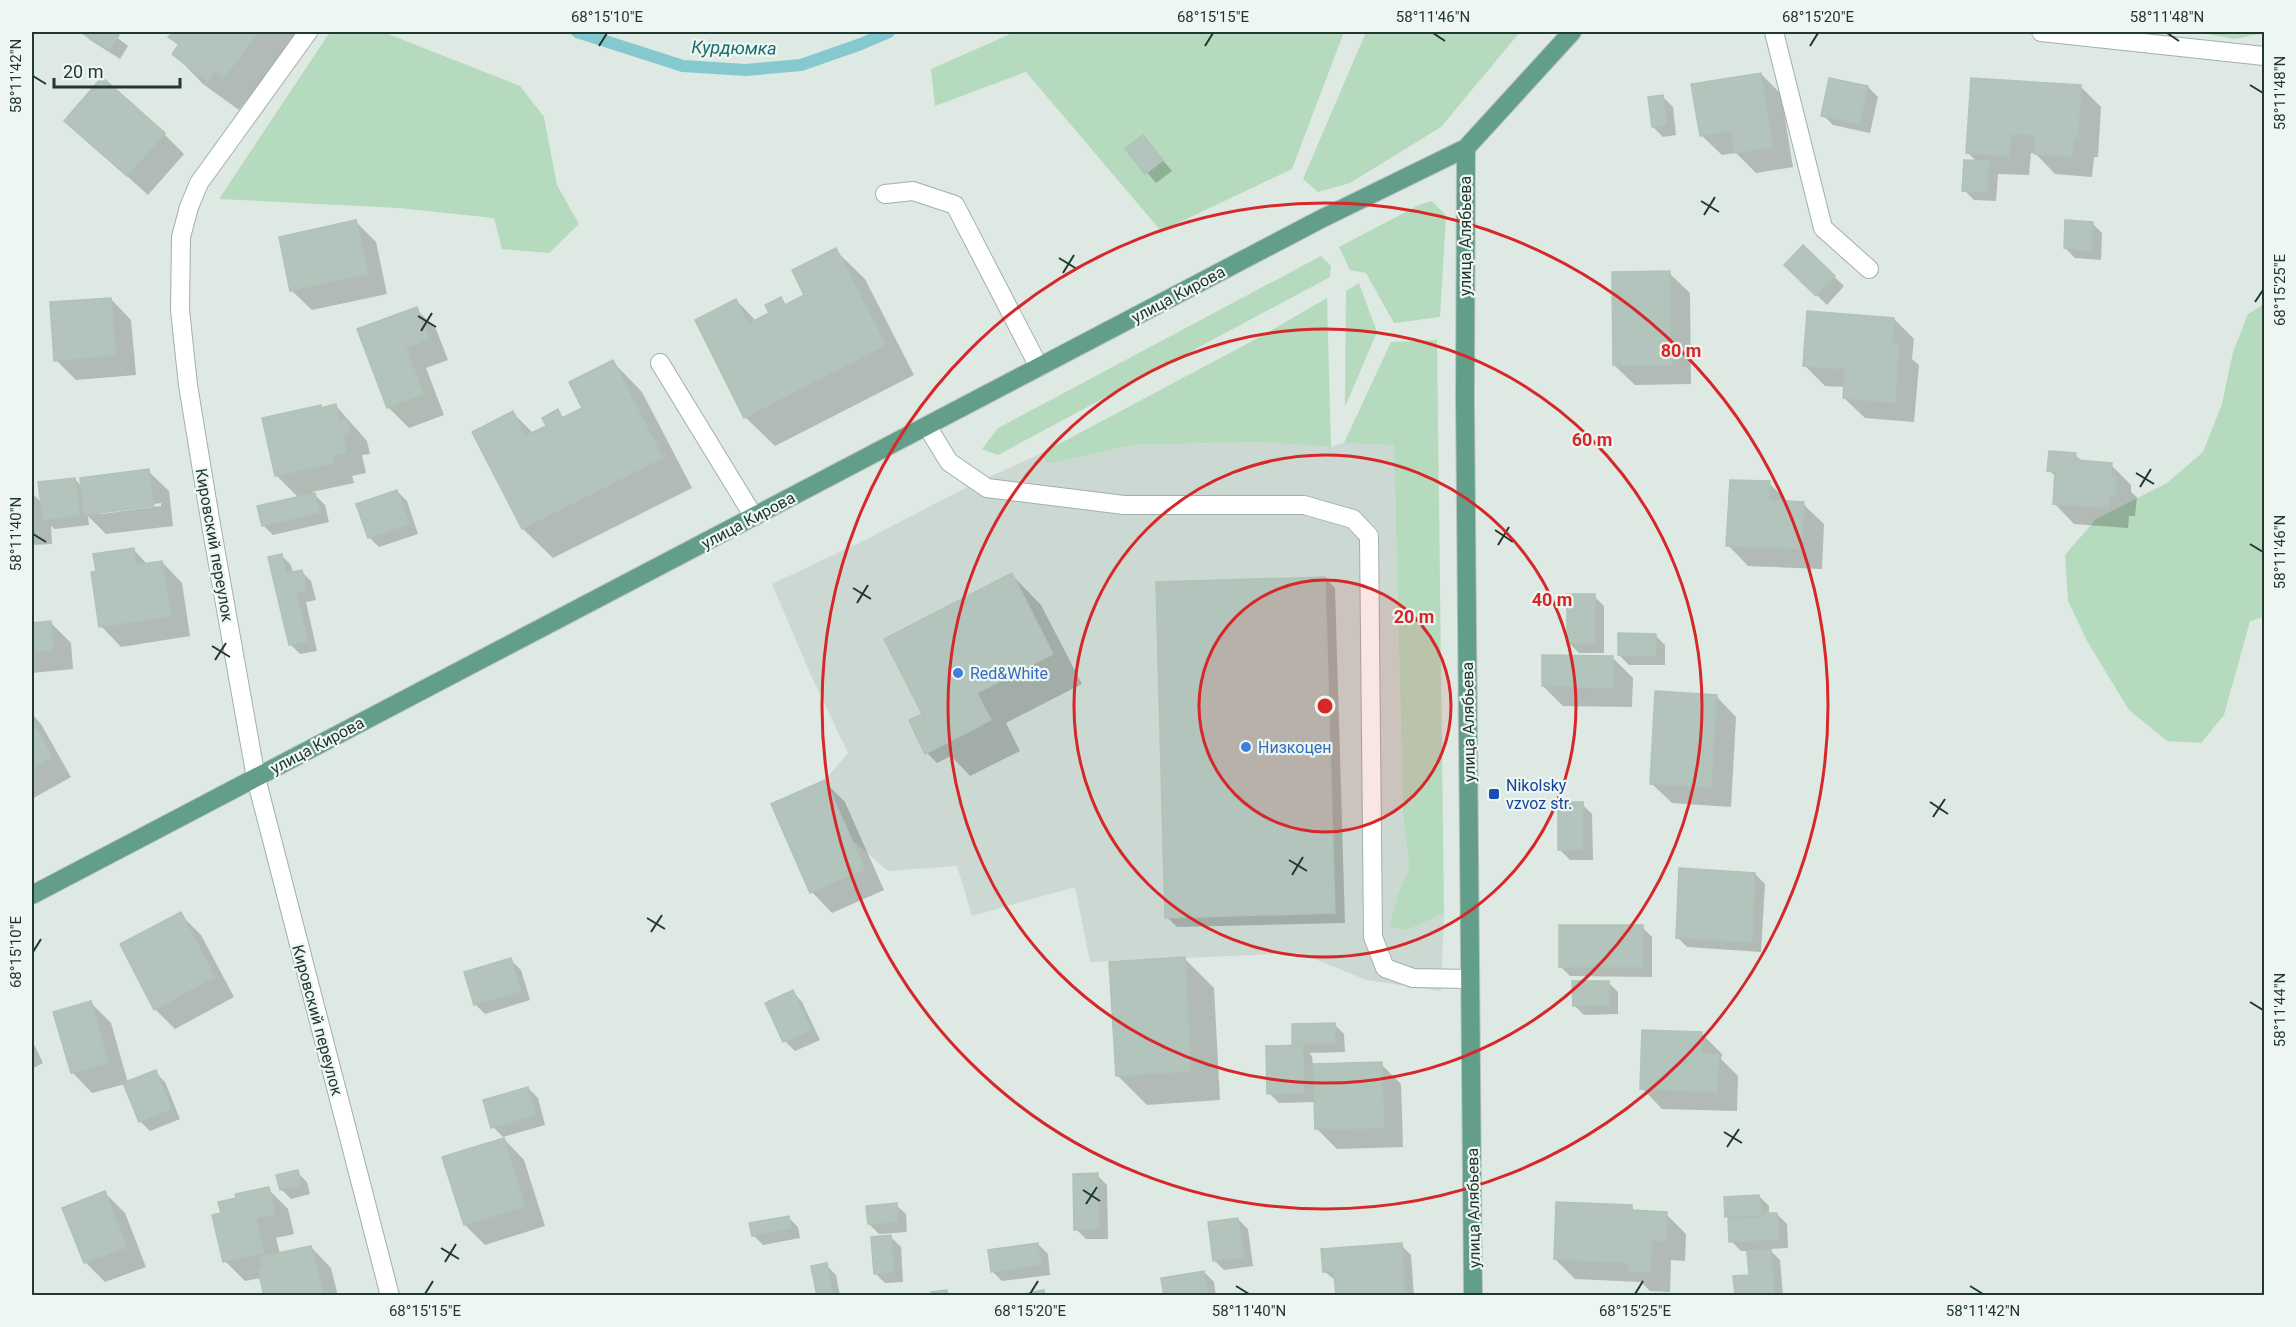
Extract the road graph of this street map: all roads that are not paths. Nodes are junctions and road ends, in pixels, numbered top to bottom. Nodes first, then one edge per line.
1 (308, 32) edge
2 (1572, 32) edge
3 (1774, 32) edge
4 (2041, 32) edge
5 (2265, 56) edge
6 (1466, 148) junction
7 (885, 194) dead end
8 (1869, 268) dead end
9 (660, 363) dead end
10 (1040, 367) junction
11 (927, 426) junction
12 (754, 517) junction
13 (256, 778) junction
14 (32, 895) edge
15 (1470, 979) junction
16 (390, 1296) edge
17 (1473, 1296) edge

1 - 13 street, Кировский переулок
2 - 6 main road
3 - 8 street
4 - 5 street
6 - 10 main road, улица Кирова
6 - 15 main road, улица Алябьева
7 - 10 street
9 - 12 street
10 - 11 main road, улица Кирова
11 - 12 main road, улица Кирова
11 - 15 street
12 - 13 main road, улица Кирова
13 - 14 main road, улица Кирова
13 - 16 street, Кировский переулок
15 - 17 main road, улица Алябьева

